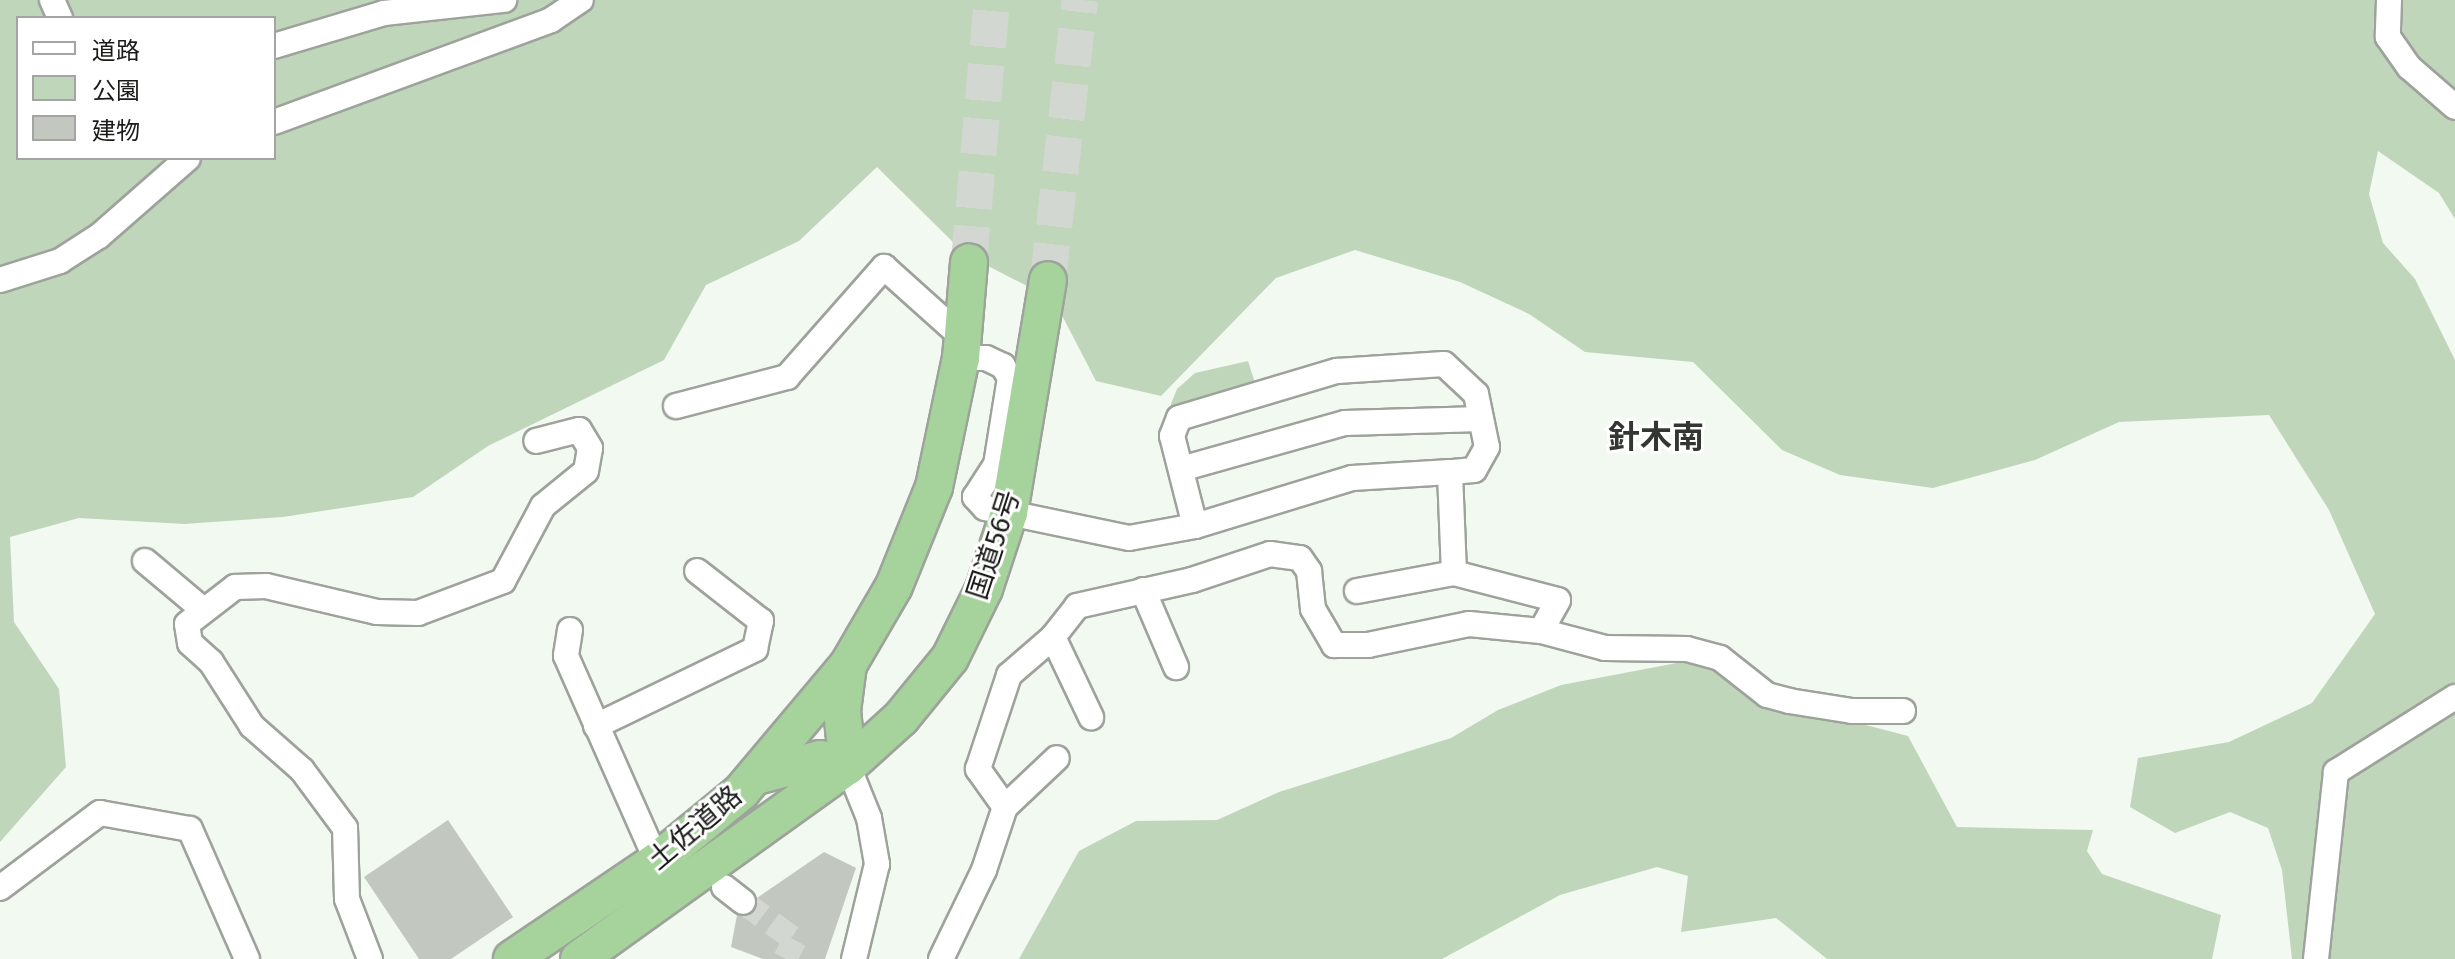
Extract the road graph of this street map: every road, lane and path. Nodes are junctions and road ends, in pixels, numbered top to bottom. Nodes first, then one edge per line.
1 (504, 0) edge
2 (581, 0) edge
3 (2389, 0) edge
4 (276, 45) edge
5 (2455, 107) edge
6 (276, 121) edge
7 (186, 160) edge
8 (969, 262) tunnel mouth
9 (0, 280) edge
10 (1048, 280) tunnel mouth
11 (961, 347) junction
12 (676, 406) dead end
13 (1481, 419) junction
14 (536, 441) dead end
15 (1181, 469) junction
16 (1450, 472) junction
17 (1009, 513) junction
18 (1195, 526) junction
19 (145, 561) dead end
20 (697, 571) dead end
21 (1454, 573) junction
22 (1143, 590) junction
23 (1357, 591) dead end
24 (201, 608) junction
25 (570, 630) dead end
26 (1541, 631) junction
27 (1053, 637) junction
28 (848, 665) junction
29 (1176, 667) dead end
30 (2455, 697) edge
31 (1903, 711) dead end
32 (1091, 717) dead end
33 (596, 726) junction
34 (1057, 758) dead end
35 (848, 766) junction
36 (756, 776) junction
37 (1005, 807) junction
38 (657, 861) junction
39 (0, 888) edge
40 (582, 958) edge
41 (247, 959) edge
42 (370, 959) edge
43 (512, 959) edge
44 (854, 959) edge
45 (941, 959) edge
46 (2316, 959) edge

1 - 4 street
2 - 6 street
3 - 5 street
7 - 9 street
8 - 11 highway
10 - 17 highway, 国道56号
11 - 12 street
11 - 17 street
11 - 28 highway
13 - 15 street
13 - 15 street
13 - 16 street
14 - 24 street
15 - 18 street
16 - 18 street
16 - 21 street
17 - 18 street
17 - 35 highway, 国道56号
19 - 24 street
20 - 33 street
21 - 23 street
21 - 26 street
22 - 26 street
22 - 27 street
22 - 29 street
24 - 42 street
25 - 33 street
26 - 31 street
27 - 32 street
27 - 37 street
28 - 35 highway
28 - 36 highway, 土佐道路
30 - 46 street
33 - 38 street
34 - 37 street
35 - 36 highway
35 - 40 highway, 土佐道路
35 - 44 street
36 - 38 highway, 土佐道路
37 - 45 street
38 - 43 highway, 土佐道路
39 - 41 street

